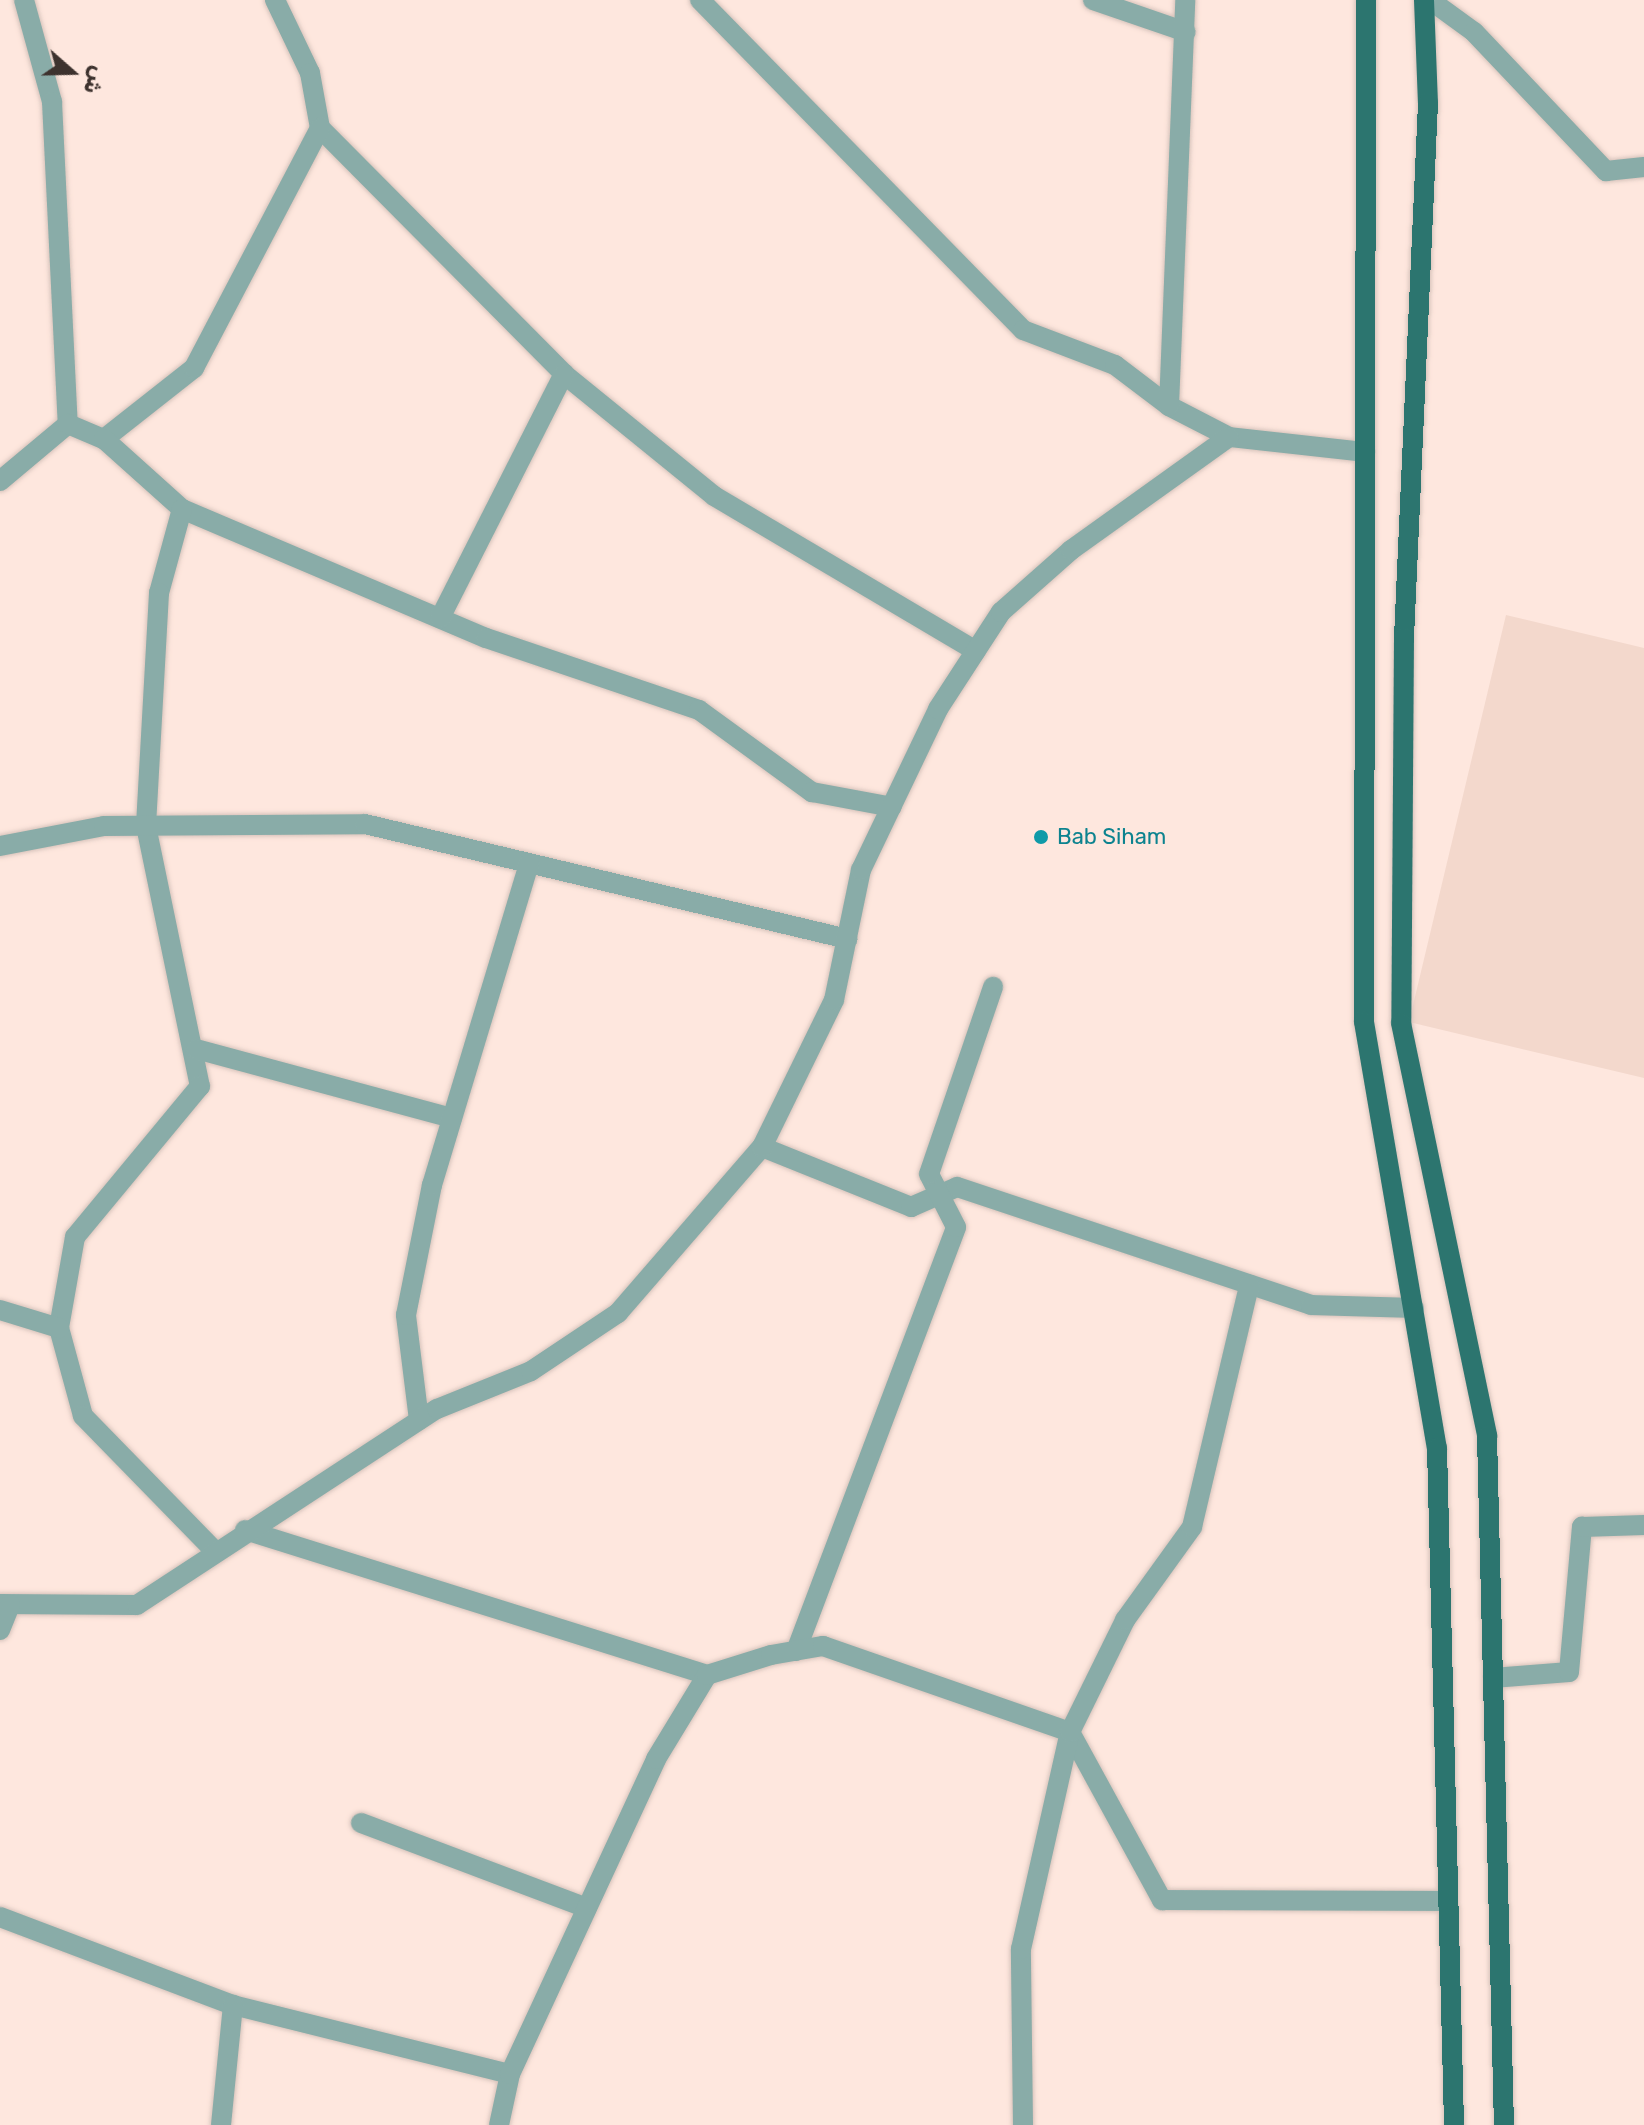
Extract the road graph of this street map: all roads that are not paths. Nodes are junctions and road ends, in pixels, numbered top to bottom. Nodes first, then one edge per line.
1 (24, 0) edge
2 (275, 0) edge
3 (700, 0) edge
4 (1093, 0) edge
5 (1185, 0) edge
6 (1366, 0) edge
7 (1427, 0) edge
8 (1186, 32) junction
9 (320, 128) junction
10 (1644, 167) edge
11 (564, 374) junction
12 (1169, 406) junction
13 (68, 424) junction
14 (1229, 437) junction
15 (104, 439) junction
16 (1365, 452) junction
17 (0, 481) edge
18 (182, 509) junction
19 (440, 618) junction
20 (976, 651) junction
21 (892, 807) junction
22 (146, 826) junction
23 (0, 846) edge
24 (529, 863) junction
25 (847, 939) junction
26 (993, 987) dead end
27 (196, 1049) junction
28 (452, 1118) junction
29 (762, 1147) junction
30 (938, 1195) junction
31 (1249, 1285) junction
32 (1414, 1308) junction
33 (0, 1310) edge
34 (59, 1328) junction
35 (419, 1420) junction
36 (1644, 1525) edge
37 (245, 1530) junction
38 (213, 1549) junction
39 (5, 1604) edge
40 (0, 1630) edge
41 (796, 1651) junction
42 (707, 1675) junction
43 (1493, 1678) junction
44 (1070, 1732) junction
45 (361, 1823) dead end
46 (1448, 1901) junction
47 (587, 1908) junction
48 (0, 1917) edge
49 (233, 2005) junction
50 (510, 2074) junction
51 (221, 2125) edge
52 (499, 2125) edge
53 (1023, 2125) edge
54 (1454, 2125) edge
55 (1504, 2125) edge

1 - 13 street
2 - 9 street
3 - 12 street
4 - 8 street
5 - 8 street
6 - 16 main road
7 - 10 street
7 - 43 main road
8 - 12 street
9 - 11 street
9 - 15 street
11 - 19 street
11 - 20 street
12 - 14 street
13 - 15 street
13 - 17 street
14 - 16 street
14 - 20 street
15 - 18 street
16 - 32 main road
18 - 19 street
18 - 22 street
19 - 21 street
20 - 21 street
21 - 25 street
22 - 23 street
22 - 24 street
22 - 27 street
24 - 25 street
24 - 28 street
25 - 29 street
26 - 30 street
27 - 28 street
27 - 34 street
28 - 35 street
29 - 30 street
29 - 35 street
30 - 31 street
30 - 41 street
31 - 32 street
31 - 44 street
32 - 46 main road
33 - 34 street
34 - 38 street
35 - 37 street
36 - 43 street
37 - 38 street
37 - 42 street
38 - 39 street
39 - 40 street
41 - 42 street
41 - 44 street
42 - 47 street
43 - 55 main road
44 - 46 street
44 - 53 street
45 - 47 street
46 - 54 main road
47 - 50 street
48 - 49 street
49 - 50 street
49 - 51 street
50 - 52 street

